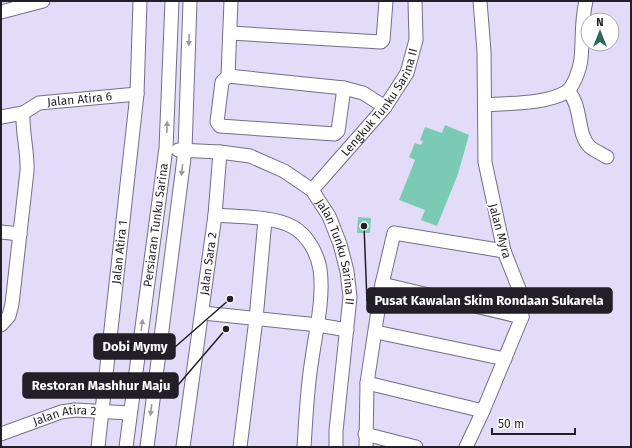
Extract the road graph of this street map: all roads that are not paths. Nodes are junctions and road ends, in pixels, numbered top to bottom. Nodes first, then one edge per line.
1 (43, 1) edge
2 (140, 1) edge
3 (172, 1) edge
4 (190, 1) edge
5 (231, 1) edge
6 (386, 1) edge
7 (415, 1) edge
8 (480, 1) edge
9 (586, 1) edge
10 (1, 12) edge
11 (230, 33) junction
12 (228, 76) junction
13 (344, 88) junction
14 (568, 91) junction
15 (137, 94) junction
16 (485, 105) junction
17 (385, 107) junction
18 (23, 113) junction
19 (1, 117) edge
20 (166, 148) junction
21 (185, 150) junction
22 (220, 152) junction
23 (607, 157) dead end
24 (312, 190) junction
25 (215, 216) junction
26 (265, 220) junction
27 (1, 232) edge
28 (20, 234) junction
29 (504, 251) junction
30 (382, 284) junction
31 (203, 313) junction
32 (522, 316) junction
33 (256, 319) junction
34 (1, 325) edge
35 (318, 325) junction
36 (347, 330) junction
37 (376, 332) junction
38 (505, 359) junction
39 (367, 383) junction
40 (102, 411) junction
41 (483, 411) junction
42 (130, 413) junction
43 (1, 434) edge
44 (365, 434) junction
45 (98, 447) edge
46 (126, 447) edge
47 (147, 447) edge
48 (183, 447) edge
49 (240, 447) edge
50 (304, 447) edge
51 (336, 447) edge
52 (366, 447) edge
53 (416, 447) edge
54 (466, 447) edge

1 - 10 street
2 - 15 street, Jalan Atira 1
20 -> 3 street, Persiaran Tunku Sarina
4 -> 21 street, Persiaran Tunku Sarina
5 - 11 street
6 - 11 street
7 - 17 street, Lengkuk Tunku Sarina II
8 - 16 street, Jalan Myra
9 - 14 street
11 - 12 street
12 - 13 street
12 - 13 street
13 - 17 street
14 - 16 street
14 - 23 street
15 - 18 street, Jalan Atira 6
15 - 40 street, Jalan Atira 1
16 - 29 street, Jalan Myra
17 - 24 street, Lengkuk Tunku Sarina II
18 - 19 street, Jalan Atira 6
18 - 28 street
20 - 21 street, Jalan Tunku Sarina II
42 -> 20 street, Persiaran Tunku Sarina
21 - 22 street, Jalan Tunku Sarina II
21 -> 47 street, Persiaran Tunku Sarina
22 - 24 street, Jalan Tunku Sarina II
22 - 25 street, Jalan Sara 2
24 - 36 street, Jalan Tunku Sarina II
25 - 26 street
25 - 31 street, Jalan Sara 2
26 - 33 street
26 - 35 street
27 - 28 street
28 - 34 street
29 - 30 street
29 - 32 street, Jalan Myra
30 - 32 street
30 - 37 street
31 - 33 street
31 - 48 street, Jalan Sara 2
32 - 38 street, Jalan Myra
33 - 35 street
33 - 49 street
35 - 36 street
35 - 50 street
36 - 51 street, Jalan Tunku Sarina II
37 - 38 street
37 - 39 street
38 - 41 street, Jalan Myra
39 - 41 street
39 - 44 street
40 - 42 street, Jalan Atira 2
40 - 43 street, Jalan Atira 2
40 - 45 street, Jalan Atira 1
41 - 54 street, Jalan Myra
42 - 46 street, Persiaran Tunku Sarina
44 - 52 street
44 - 53 street

